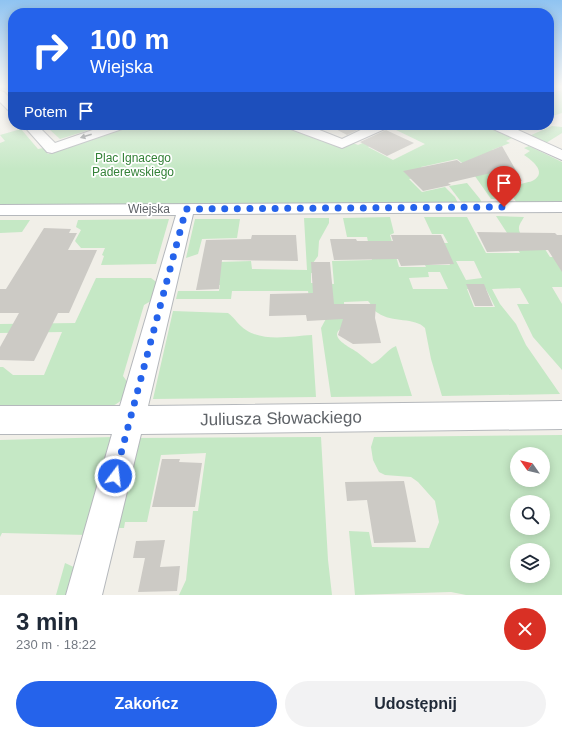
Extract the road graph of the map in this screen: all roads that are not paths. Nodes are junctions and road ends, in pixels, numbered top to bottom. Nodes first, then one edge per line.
1 (35, 130) edge
2 (106, 130) edge
3 (309, 130) edge
4 (371, 130) edge
5 (507, 130) edge
6 (562, 156) edge
7 (562, 207) edge
8 (186, 209) junction
9 (0, 210) edge
10 (562, 415) edge
11 (0, 420) edge
12 (130, 420) junction
13 (84, 595) edge

2 -> 1 street
3 - 4 street
5 - 6 street
7 - 8 street, Wiejska
8 - 9 street, Wiejska
8 - 12 street
10 - 12 street, Juliusza Słowackiego
11 - 12 street, Juliusza Słowackiego
12 - 13 street

